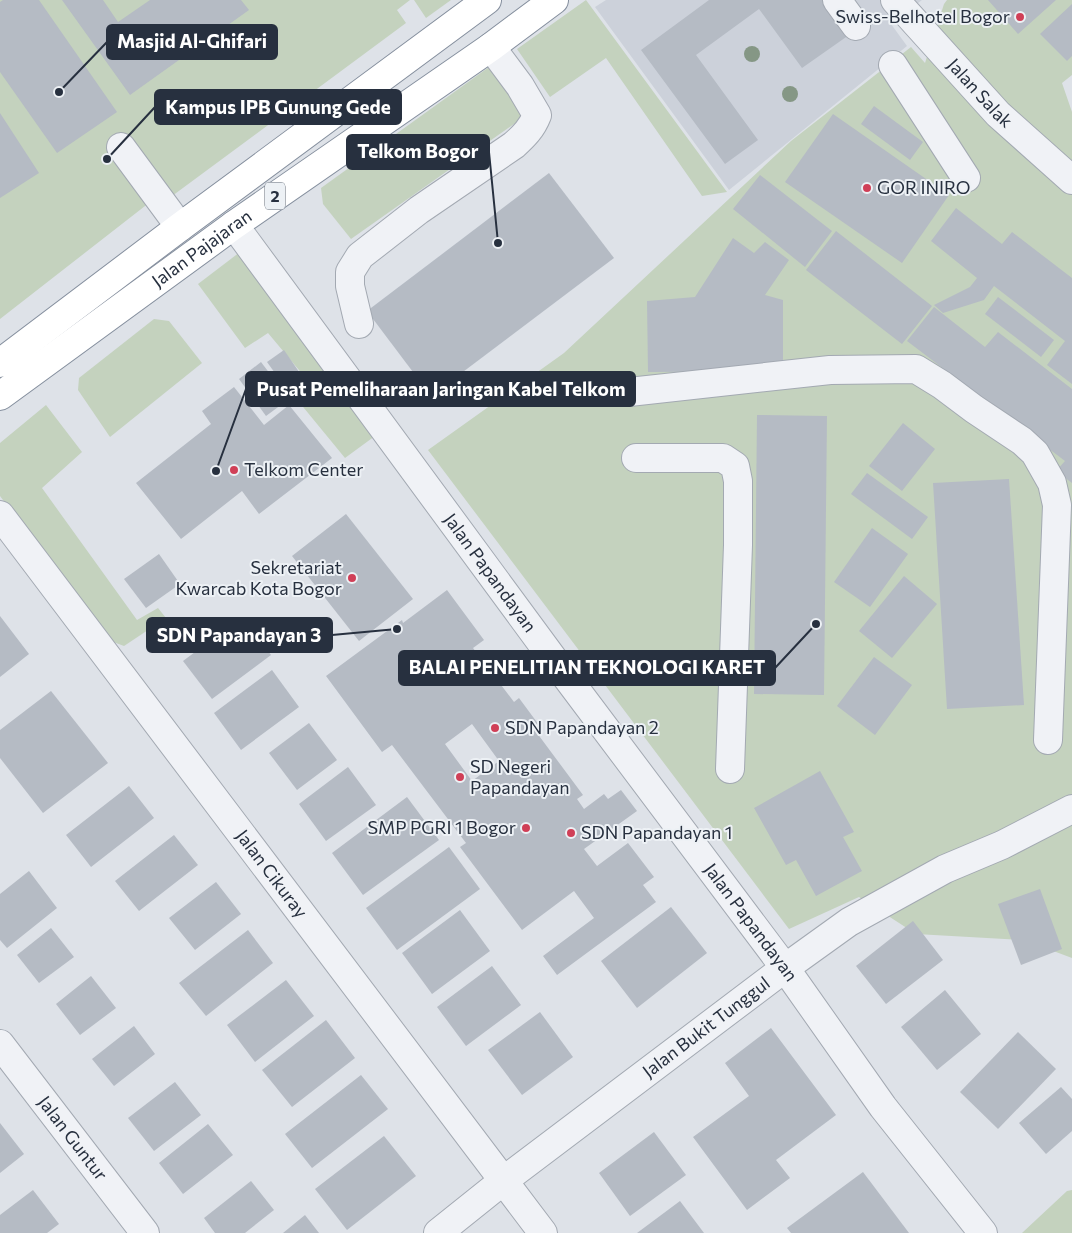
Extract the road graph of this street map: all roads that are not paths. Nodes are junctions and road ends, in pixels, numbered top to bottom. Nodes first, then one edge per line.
1 (487, 0) edge
2 (554, 0) edge
3 (837, 0) edge
4 (895, 0) edge
5 (856, 26) dead end
6 (491, 47) junction
7 (893, 65) dead end
8 (121, 147) dead end
9 (966, 178) dead end
10 (1072, 180) edge
11 (234, 225) junction
12 (180, 227) junction
13 (359, 324) dead end
14 (0, 363) edge
15 (629, 392) dead end
16 (0, 396) edge
17 (636, 458) dead end
18 (0, 515) edge
19 (1048, 740) dead end
20 (730, 769) dead end
21 (1072, 809) edge
22 (784, 968) junction
23 (0, 1044) edge
24 (504, 1181) junction
25 (145, 1233) edge
26 (438, 1233) edge
27 (543, 1233) edge
28 (983, 1233) edge

1 - 12 highway, Jalan Pajajaran / 2
2 - 6 highway, Jalan Pajajaran / 2
3 - 5 street
4 - 10 street, Jalan Salak
6 - 11 highway, Jalan Pajajaran / 2
6 - 13 street
7 - 9 street
8 - 12 street
11 - 16 highway, Jalan Pajajaran / 2
11 - 22 street, Jalan Papandayan
12 - 14 highway, Jalan Pajajaran / 2
15 - 19 street
17 - 20 street
18 - 24 street, Jalan Cikuray
21 - 22 street, Jalan Bukit Tunggul
22 - 24 street, Jalan Bukit Tunggul
22 - 28 street, Jalan Papandayan
23 - 25 street, Jalan Guntur
24 - 26 street, Jalan Bukit Tunggul
24 - 27 street, Jalan Cikuray

